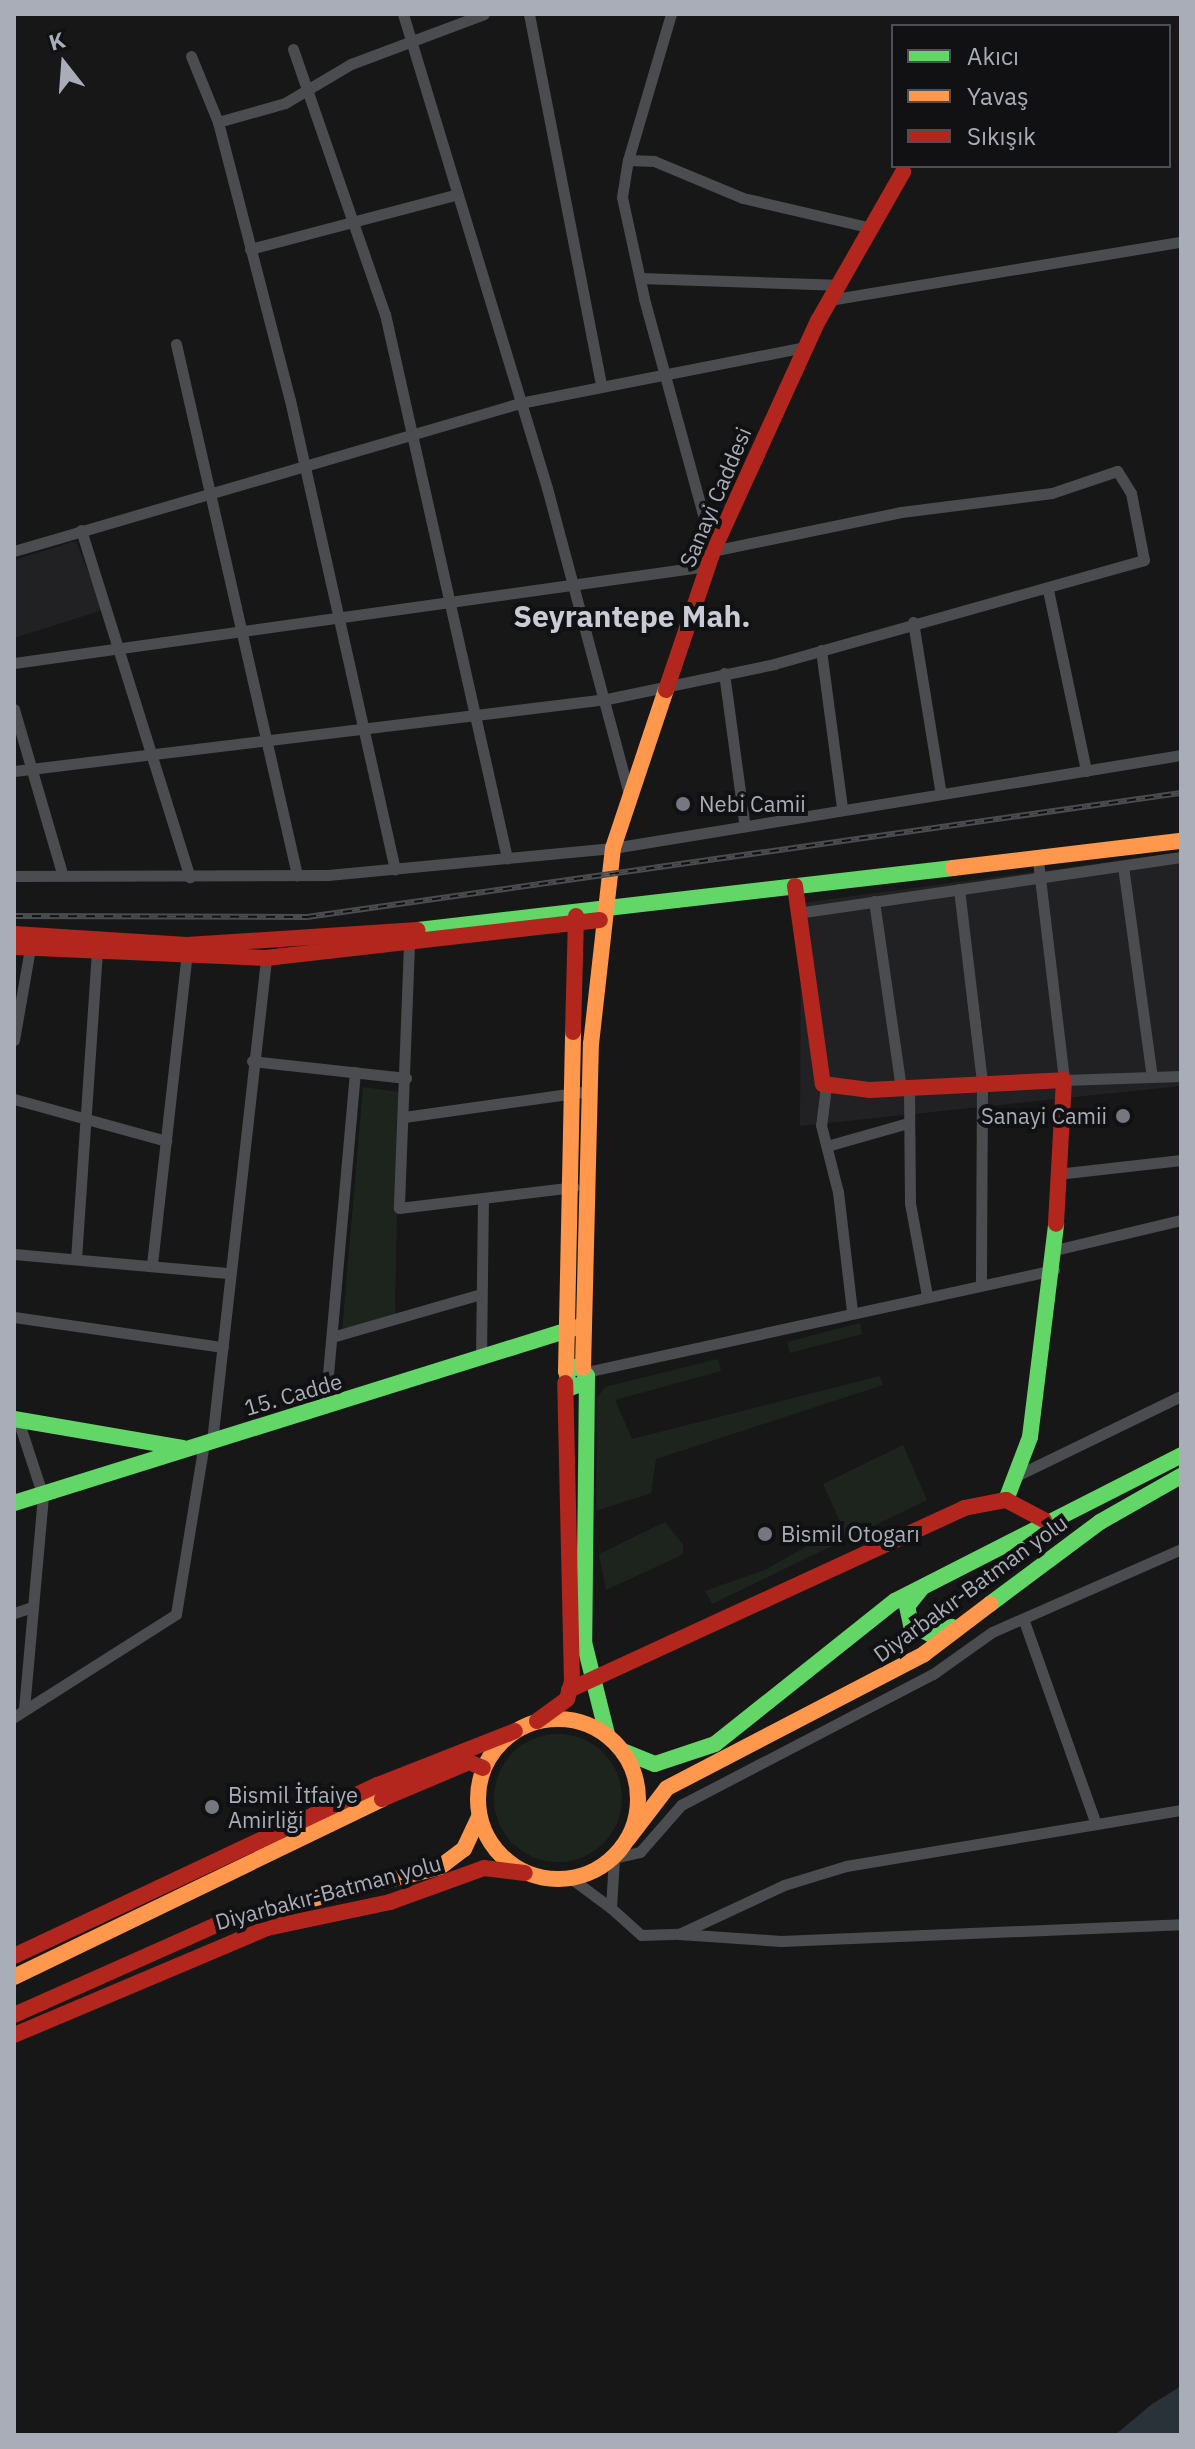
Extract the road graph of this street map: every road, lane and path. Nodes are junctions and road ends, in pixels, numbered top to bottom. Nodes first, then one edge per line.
1 (403, 14) edge
2 (484, 14) edge
3 (529, 14) edge
4 (671, 14) edge
5 (409, 39) junction
6 (293, 49) dead end
7 (191, 56) dead end
8 (306, 91) junction
9 (218, 122) junction
10 (628, 160) junction
11 (903, 172) dead end
12 (455, 195) junction
13 (352, 222) junction
14 (868, 227) junction
15 (1181, 242) edge
16 (250, 249) junction
17 (640, 278) junction
18 (832, 292) junction
19 (176, 344) dead end
20 (806, 347) junction
21 (662, 371) junction
22 (601, 383) junction
23 (520, 403) junction
24 (413, 433) junction
25 (303, 465) junction
26 (206, 494) junction
27 (81, 530) junction
28 (14, 551) edge
29 (710, 559) junction
30 (573, 582) junction
31 (1048, 590) junction
32 (451, 603) junction
33 (341, 612) junction
34 (913, 622) junction
35 (238, 629) junction
36 (121, 647) junction
37 (821, 650) junction
38 (14, 663) edge
39 (724, 673) junction
40 (669, 688) junction
41 (607, 699) junction
42 (14, 709) edge
43 (478, 719) junction
44 (367, 732) junction
45 (264, 746) junction
46 (154, 755) junction
47 (1181, 755) edge
48 (30, 768) junction
49 (14, 771) edge
50 (1086, 771) junction
51 (941, 794) junction
52 (631, 802) junction
53 (842, 807) junction
54 (744, 821) junction
55 (1181, 841) edge
56 (613, 848) junction
57 (1181, 857) edge
58 (507, 858) junction
59 (1123, 866) junction
60 (395, 869) junction
61 (1039, 869) junction
62 (61, 870) junction
63 (297, 875) junction
64 (14, 876) edge
65 (190, 877) junction
66 (795, 886) junction
67 (959, 889) junction
68 (874, 901) junction
69 (602, 913) junction
70 (797, 913) junction
71 (576, 917) junction
72 (14, 934) edge
73 (409, 944) junction
74 (22, 948) edge
75 (97, 952) junction
76 (187, 952) junction
77 (266, 958) junction
78 (14, 1040) edge
79 (252, 1061) junction
80 (355, 1072) junction
81 (1181, 1076) edge
82 (1152, 1077) junction
83 (406, 1078) junction
84 (1064, 1080) junction
85 (982, 1083) junction
86 (826, 1086) junction
87 (905, 1088) junction
88 (583, 1092) junction
89 (14, 1099) edge
90 (89, 1114) junction
91 (404, 1117) junction
92 (908, 1123) junction
93 (166, 1141) junction
94 (827, 1146) junction
95 (1181, 1160) edge
96 (1057, 1174) junction
97 (574, 1187) junction
98 (483, 1199) junction
99 (1181, 1220) edge
100 (1055, 1250) junction
101 (14, 1254) edge
102 (76, 1259) junction
103 (152, 1264) junction
104 (1054, 1270) junction
105 (227, 1273) junction
106 (981, 1285) junction
107 (481, 1294) junction
108 (927, 1296) junction
109 (852, 1312) junction
110 (14, 1317) edge
111 (576, 1328) junction
112 (332, 1337) junction
113 (223, 1347) junction
114 (481, 1359) junction
115 (577, 1376) junction
116 (1181, 1396) edge
117 (325, 1408) junction
118 (16, 1419) edge
119 (208, 1442) junction
120 (185, 1449) junction
121 (1181, 1455) edge
122 (1018, 1475) junction
123 (1181, 1476) edge
124 (43, 1496) junction
125 (1006, 1500) junction
126 (14, 1503) edge
127 (1044, 1520) junction
128 (1181, 1549) edge
129 (930, 1581) junction
130 (33, 1607) junction
131 (14, 1613) edge
132 (973, 1617) junction
133 (1024, 1621) junction
134 (591, 1684) junction
135 (569, 1690) junction
136 (24, 1707) junction
137 (14, 1717) edge
138 (537, 1721) junction
139 (515, 1731) junction
140 (607, 1734) junction
141 (625, 1752) junction
142 (483, 1768) junction
143 (1181, 1810) edge
144 (479, 1817) junction
145 (1096, 1824) junction
146 (628, 1839) junction
147 (614, 1858) junction
148 (525, 1873) junction
149 (572, 1879) junction
150 (611, 1908) junction
151 (1181, 1924) edge
152 (679, 1934) junction
153 (14, 1956) edge
154 (14, 1977) edge
155 (14, 2015) edge
156 (14, 2035) edge

1 - 5 street
2 - 5 street
3 - 22 street
4 - 10 street
5 - 8 street
5 - 12 street
6 - 8 street
7 - 9 street
8 - 9 street
8 - 13 street
9 - 16 street
10 - 14 street
10 - 17 street
11 - 14 main road, Sanayi Caddesi
12 - 13 street
12 - 23 street
13 - 16 street
13 - 24 street
14 - 18 main road, Sanayi Caddesi
15 - 18 street
16 - 25 street
17 - 18 street
17 - 21 street
18 - 20 main road, Sanayi Caddesi
19 - 26 street
20 - 21 street
20 - 29 main road, Sanayi Caddesi
21 - 22 street
21 - 29 street
22 - 23 street
23 - 24 street
23 - 30 street
24 - 25 street
24 - 32 street
25 - 26 street
25 - 33 street
26 - 27 street
26 - 35 street
27 - 28 street
27 - 36 street
29 - 30 street
29 - 31 street
29 - 40 main road, Sanayi Caddesi
30 - 32 street
30 - 41 street
31 - 34 street
31 - 50 street
32 - 33 street
32 - 43 street
33 - 35 street
33 - 44 street
34 - 37 street
34 - 51 street
35 - 36 street
35 - 45 street
36 - 38 street
36 - 46 street
37 - 39 street
37 - 53 street
39 - 40 street
39 - 54 street
40 - 41 street
40 - 52 main road, Sanayi Caddesi
41 - 43 street
41 - 52 street
42 - 48 street
43 - 44 street
43 - 58 street
44 - 45 street
44 - 60 street
45 - 46 street
45 - 63 street
46 - 48 street
46 - 65 street
47 - 50 street
48 - 49 street
48 - 62 street
50 - 51 street
51 - 53 street
52 - 56 main road, Sanayi Caddesi
53 - 54 street
54 - 56 street
55 - 61 main road
56 - 58 street
56 - 69 main road, Sanayi Caddesi
57 - 59 street
58 - 60 street
59 - 61 street
59 - 82 street
60 - 63 street
61 - 66 main road
61 - 67 street
61 - 84 street
62 - 64 street
62 - 65 street
63 - 65 street
66 - 69 main road
66 - 70 main road
67 - 68 street
67 - 85 street
68 - 70 street
68 - 87 street
69 - 71 main road
69 - 88 main road, Sanayi Caddesi
70 - 86 main road
71 - 73 main road
71 - 76 main road
71 - 88 main road
72 - 76 main road
73 - 77 main road
73 - 83 street
74 - 75 main road
74 - 78 street
75 - 76 main road
75 - 90 street
76 - 77 main road
76 - 93 street
77 - 79 street
79 - 80 street
79 - 105 street
80 - 83 street
80 - 112 street
81 - 82 street
82 - 84 street
83 - 91 street
84 - 85 main road
84 - 96 main road
85 - 87 main road
85 - 106 street
86 - 87 main road
86 - 94 street
87 - 92 street
88 - 91 street
88 - 97 main road
88 - 111 main road
89 - 90 street
90 - 93 street
90 - 102 street
91 - 98 street
92 - 94 street
92 - 108 street
93 - 103 street
94 - 109 street
95 - 96 street
96 - 100 main road
97 - 98 street
97 - 111 main road
98 - 107 street
99 - 100 street
100 - 104 main road
101 - 102 street
102 - 103 street
103 - 105 street
104 - 106 street
104 - 122 main road
105 - 113 street
106 - 108 street
107 - 112 street
107 - 114 street
108 - 109 street
109 - 115 street
110 - 113 street
111 - 114 main road, 15. Cadde
111 - 115 main road
112 - 117 street
113 - 119 street
114 - 117 main road, 15. Cadde
115 - 134 main road
115 - 135 main road
116 - 122 street
117 - 119 main road, 15. Cadde
118 - 120 main road
118 - 124 street
119 - 120 main road, 15. Cadde
119 - 136 street
120 - 124 main road, 15. Cadde
121 - 127 main road, Diyarbakır-Batman yolu
122 - 125 main road
123 - 132 main road, Diyarbakır-Batman yolu
124 - 126 main road, 15. Cadde
124 - 130 street
125 - 127 main road
125 - 134 main road
127 - 129 main road, Diyarbakır-Batman yolu
128 - 133 street
129 - 132 main road
129 - 141 main road, Diyarbakır-Batman yolu
130 - 131 street
130 - 136 street
132 - 146 main road, Diyarbakır-Batman yolu
133 - 145 street
133 - 147 street
134 - 135 main road
134 - 140 main road
135 - 138 main road
136 - 137 street
138 - 139 main road
138 - 140 main road
139 - 142 main road
139 - 153 main road
140 - 141 main road
141 - 146 main road
142 - 144 main road
142 - 154 main road
143 - 145 street
144 - 148 main road
144 - 155 main road, Diyarbakır-Batman yolu
145 - 152 street
146 - 147 main road
147 - 149 main road
147 - 150 street
148 - 149 main road
148 - 156 main road, Diyarbakır-Batman yolu
149 - 150 street
150 - 152 street
151 - 152 street

